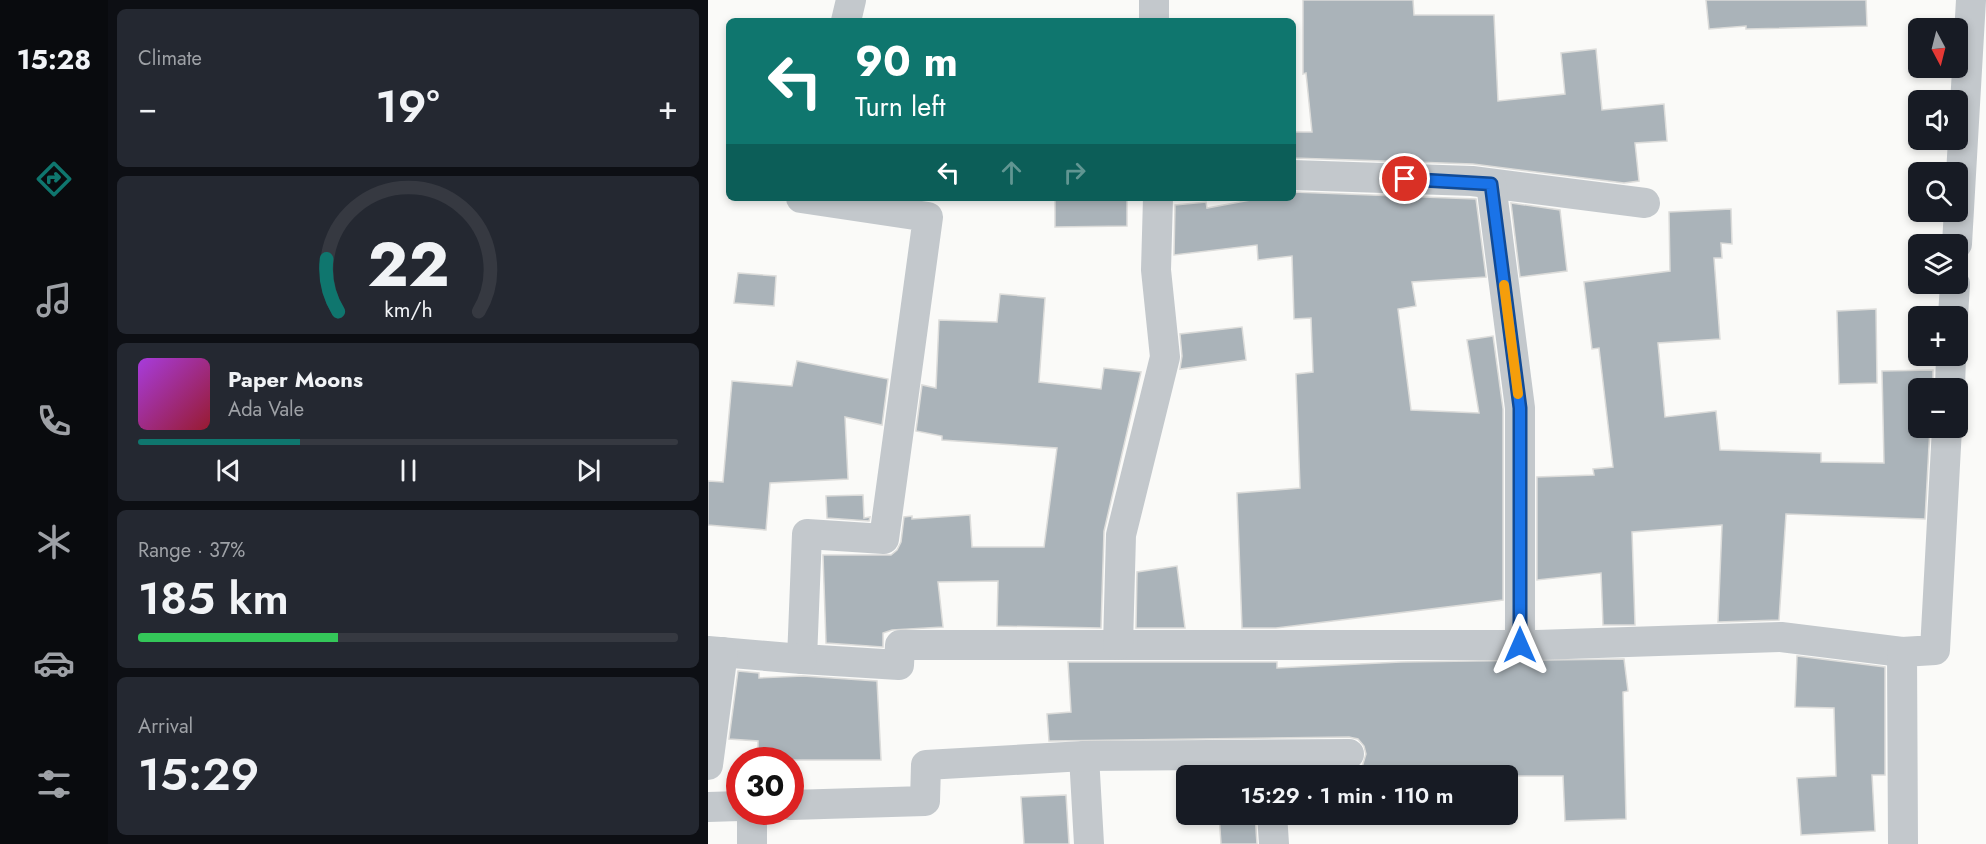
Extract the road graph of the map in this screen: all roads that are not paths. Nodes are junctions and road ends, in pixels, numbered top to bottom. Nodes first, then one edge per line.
1 (851, 0) edge
2 (1154, 0) edge
3 (1971, 0) edge
4 (847, 18) edge
5 (1154, 18) edge
6 (1296, 175) edge
7 (1491, 184) junction
8 (821, 201) edge
9 (1158, 201) edge
10 (1645, 203) dead end
11 (1958, 234) edge
12 (1946, 438) edge
13 (1118, 645) junction
14 (1520, 645) junction
15 (716, 651) edge
16 (1902, 652) junction
17 (802, 659) junction
18 (1349, 754) dead end
19 (1084, 756) junction
20 (708, 765) edge
21 (1268, 765) edge
22 (804, 805) edge
23 (726, 806) edge
24 (708, 807) edge
25 (752, 825) edge
26 (1273, 825) edge
27 (752, 844) edge
28 (1089, 844) edge
29 (1274, 844) edge
30 (1903, 844) edge

1 - 4 street
2 - 5 street
3 - 11 street
6 - 7 street
7 - 10 street
7 - 14 street
8 - 17 street
9 - 13 street
12 - 16 street
13 - 14 street
13 - 17 street
14 - 16 street
15 - 17 street
15 - 20 street
16 - 30 street
18 - 21 street
19 - 21 street
19 - 22 street
19 - 28 street
23 - 24 street
25 - 27 street
26 - 29 street

